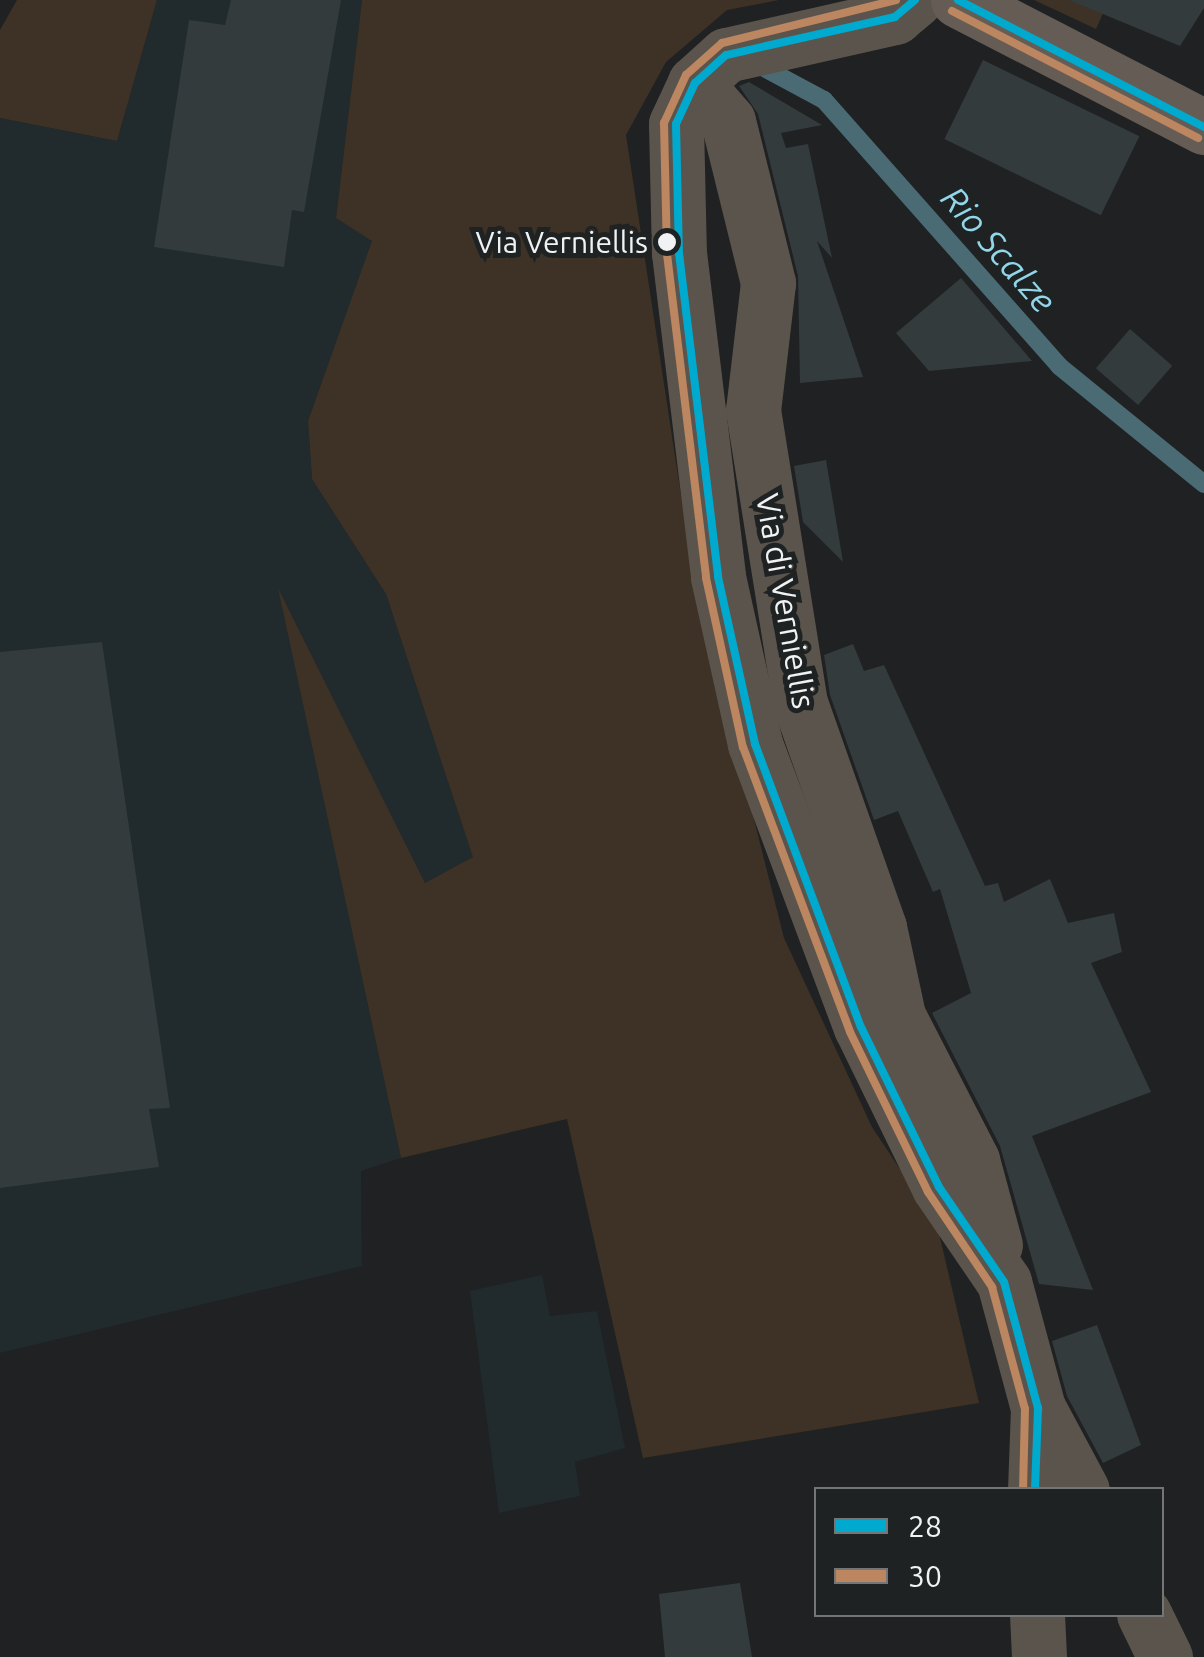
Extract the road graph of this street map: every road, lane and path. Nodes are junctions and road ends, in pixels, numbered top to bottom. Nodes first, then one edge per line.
1 (915, 0) edge
2 (958, 0) edge
3 (695, 82) junction
4 (1204, 127) edge
5 (1004, 1282) junction
6 (1038, 1408) junction
7 (1035, 1487) edge
8 (1080, 1487) edge
9 (1037, 1617) edge
10 (1146, 1617) edge
11 (1039, 1657) edge
12 (1166, 1657) edge

1 - 3 street
2 - 4 main road
3 - 5 street, Via di Verniellis
3 - 5 street, Via di Verniellis
5 - 6 street, Via di Verniellis
6 - 7 street
6 - 8 street, Via di Verniellis
9 - 11 street
10 - 12 street

